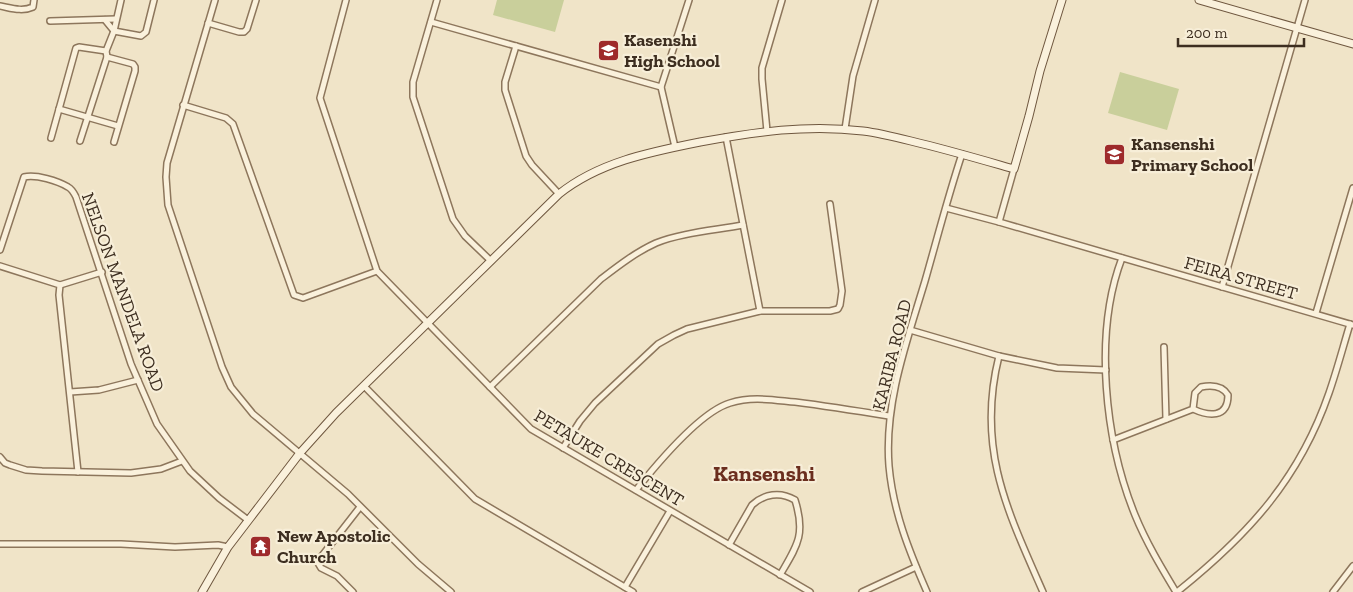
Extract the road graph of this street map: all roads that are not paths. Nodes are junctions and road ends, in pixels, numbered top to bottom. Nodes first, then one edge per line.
1 (34, 0) edge
2 (121, 0) edge
3 (154, 0) edge
4 (215, 0) edge
5 (256, 0) edge
6 (346, 0) edge
7 (437, 0) edge
8 (689, 0) edge
9 (782, 0) edge
10 (874, 0) edge
11 (1062, 0) edge
12 (1199, 0) edge
13 (1305, 0) edge
14 (0, 6) edge
15 (116, 19) junction
16 (105, 20) junction
17 (50, 21) dead end
18 (431, 22) junction
19 (208, 23) junction
20 (1296, 28) junction
21 (114, 31) junction
22 (1353, 44) edge
23 (516, 46) junction
24 (106, 54) junction
25 (662, 87) junction
26 (183, 105) junction
27 (58, 109) junction
28 (88, 118) junction
29 (118, 126) junction
30 (845, 129) junction
31 (767, 131) junction
32 (726, 137) junction
33 (51, 138) dead end
34 (80, 141) dead end
35 (114, 142) dead end
36 (675, 147) junction
37 (962, 154) junction
38 (1014, 169) junction
39 (1353, 188) edge
40 (559, 194) junction
41 (830, 204) dead end
42 (946, 208) junction
43 (999, 222) junction
44 (743, 225) junction
45 (0, 250) edge
46 (1122, 258) junction
47 (491, 261) junction
48 (0, 266) edge
49 (377, 271) junction
50 (102, 272) junction
51 (60, 285) junction
52 (1222, 287) junction
53 (760, 312) junction
54 (1316, 313) junction
55 (428, 323) junction
56 (1352, 324) edge
57 (910, 330) junction
58 (1164, 347) dead end
59 (999, 356) junction
60 (1106, 370) junction
61 (138, 380) junction
62 (364, 386) junction
63 (490, 388) junction
64 (70, 392) junction
65 (1193, 409) junction
66 (889, 416) junction
67 (1166, 419) junction
68 (1113, 440) junction
69 (563, 448) junction
70 (300, 453) junction
71 (0, 457) edge
72 (182, 461) junction
73 (78, 472) junction
74 (636, 490) junction
75 (360, 507) junction
76 (670, 511) junction
77 (248, 520) junction
78 (0, 544) edge
79 (729, 545) junction
80 (228, 547) junction
81 (1353, 566) edge
82 (916, 567) junction
83 (780, 575) junction
84 (625, 587) junction
85 (202, 592) edge
86 (353, 592) edge
87 (452, 592) edge
88 (633, 592) edge
89 (810, 592) edge
90 (862, 592) edge
91 (927, 592) edge
92 (1043, 592) edge
93 (1176, 592) edge
94 (1333, 592) edge

1 - 14 street
2 - 15 street
3 - 21 street
4 - 19 street
5 - 19 street
6 - 49 street
7 - 18 street
8 - 25 street
9 - 31 street
10 - 30 street
11 - 38 street
12 - 20 street
13 - 20 street
15 - 16 street
15 - 21 street
16 - 17 street
16 - 21 street
18 - 23 street
18 - 47 street
19 - 26 street
20 - 22 street
20 - 52 street
21 - 24 street
23 - 25 street
23 - 40 street
24 - 27 street
24 - 28 street
24 - 29 street
25 - 36 street
26 - 49 street
26 - 70 street
27 - 28 street
27 - 33 street
28 - 29 street
28 - 34 street
29 - 35 street
30 - 31 street
30 - 37 street
31 - 32 street
32 - 36 street
32 - 44 street
36 - 40 street
37 - 38 street
37 - 42 street, KARIBA ROAD
38 - 43 street
39 - 54 street
40 - 47 street
41 - 53 street
42 - 43 street, FEIRA STREET
42 - 57 street, KARIBA ROAD
43 - 46 street, FEIRA STREET
44 - 53 street
44 - 63 street
45 - 50 street, NELSON MANDELA ROAD
46 - 52 street, FEIRA STREET
46 - 60 street
47 - 55 street
48 - 51 street
49 - 55 street, PETAUKE CRESCENT
50 - 51 street
50 - 61 street, NELSON MANDELA ROAD
51 - 64 street
52 - 54 street, FEIRA STREET
53 - 69 street
54 - 56 street, FEIRA STREET
55 - 62 street
55 - 63 street, PETAUKE CRESCENT
56 - 93 street
57 - 59 street
57 - 66 street, KARIBA ROAD
58 - 67 street
59 - 60 street
59 - 92 street
60 - 68 street
61 - 64 street
61 - 72 street, NELSON MANDELA ROAD
62 - 70 street
62 - 84 street
63 - 69 street, PETAUKE CRESCENT
64 - 73 street
65 - 65 street
65 - 67 street
66 - 74 street
66 - 82 street, KARIBA ROAD
67 - 68 street
68 - 93 street
69 - 74 street, PETAUKE CRESCENT
70 - 75 street
70 - 77 street
71 - 73 street
72 - 73 street
72 - 77 street, NELSON MANDELA ROAD
74 - 76 street, PETAUKE CRESCENT
75 - 86 street
75 - 87 street
76 - 79 street, PETAUKE CRESCENT
76 - 84 street
77 - 80 street
78 - 80 street
79 - 83 street, PETAUKE CRESCENT
79 - 83 street
80 - 85 street
81 - 94 street
82 - 90 street
82 - 91 street, KARIBA ROAD
83 - 89 street, PETAUKE CRESCENT
84 - 88 street

